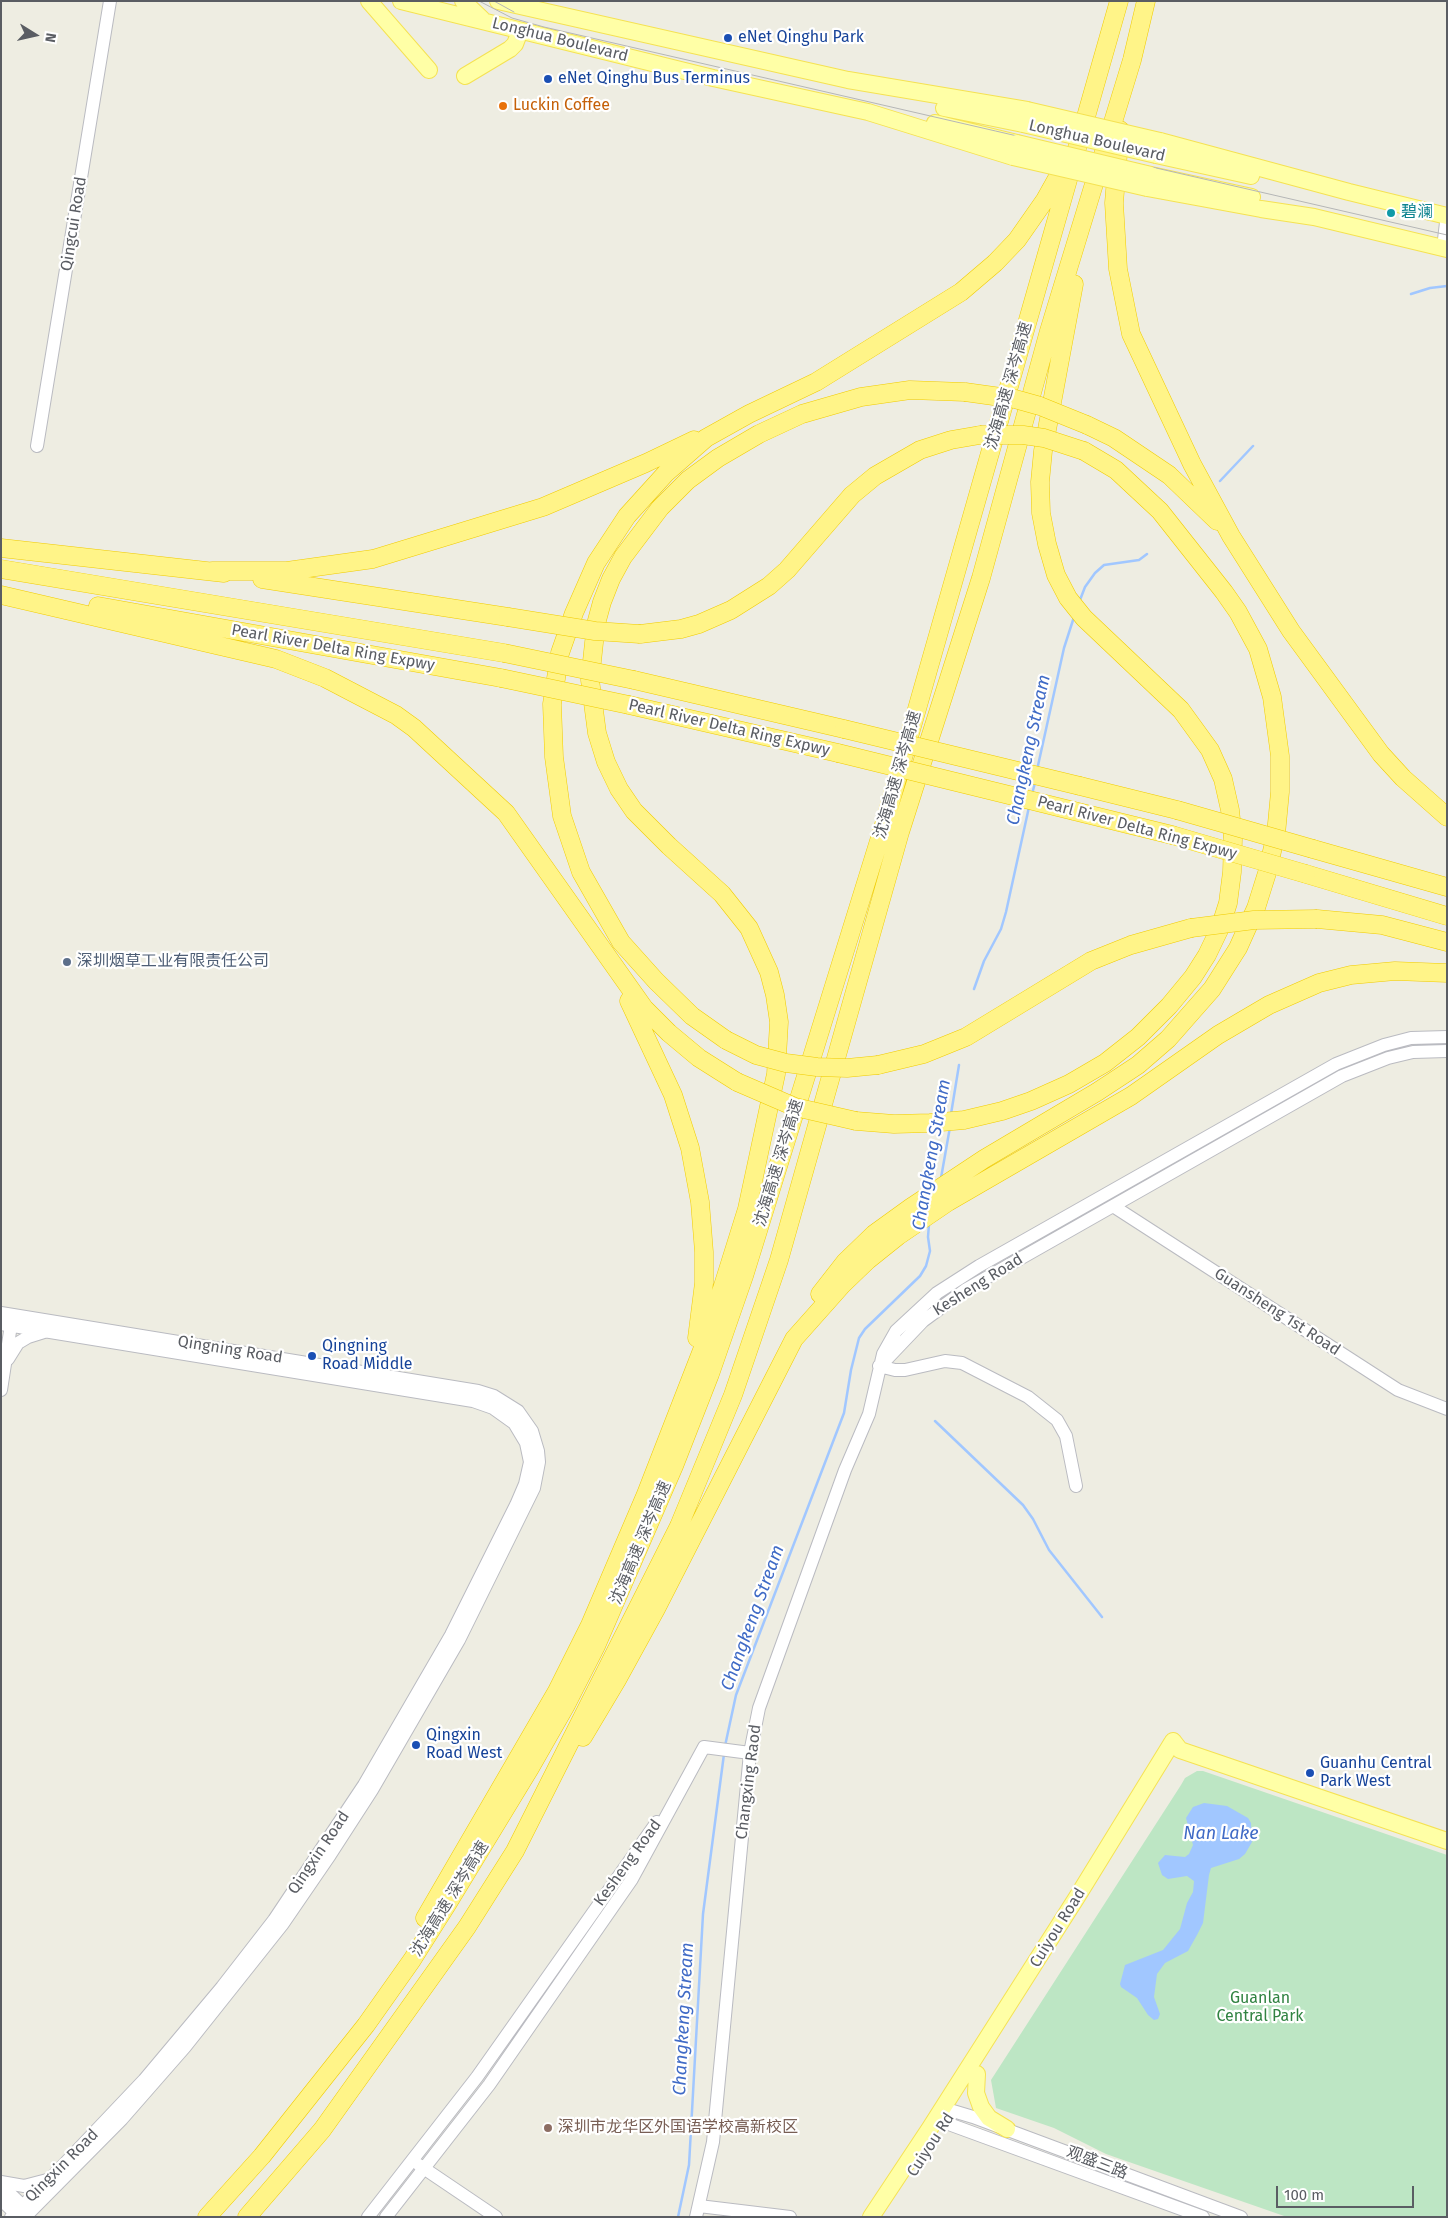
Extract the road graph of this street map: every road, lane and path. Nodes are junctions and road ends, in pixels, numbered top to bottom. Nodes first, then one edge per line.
1 (110, 1) edge
2 (369, 1) edge
3 (463, 1) edge
4 (498, 1) edge
5 (542, 1) edge
6 (1119, 1) edge
7 (1146, 1) edge
8 (409, 2) edge
9 (484, 21) junction
10 (600, 23) junction
11 (520, 31) junction
12 (1132, 60) junction
13 (429, 70) dead end
14 (465, 76) dead end
15 (1090, 100) junction
16 (1090, 197) junction
17 (1447, 215) edge
18 (1446, 245) edge
19 (749, 414) junction
20 (37, 446) dead end
21 (1231, 536) junction
22 (1, 548) edge
23 (1, 569) edge
24 (212, 571) junction
25 (1, 590) edge
26 (1, 595) edge
27 (1447, 818) edge
28 (1447, 888) edge
29 (1447, 916) edge
30 (1447, 942) edge
31 (606, 956) junction
32 (1447, 973) edge
33 (1447, 1037) edge
34 (1447, 1051) edge
35 (1113, 1206) junction
36 (4, 1322) edge
37 (51, 1332) junction
38 (794, 1339) junction
39 (5, 1366) junction
40 (879, 1366) junction
41 (1, 1390) edge
42 (1447, 1409) edge
43 (679, 1412) junction
44 (527, 1432) junction
45 (1076, 1486) dead end
46 (1179, 1744) junction
47 (750, 1752) junction
48 (668, 1812) junction
49 (1447, 1830) edge
50 (1447, 1841) edge
51 (515, 1851) junction
52 (977, 2074) junction
53 (307, 2100) junction
54 (946, 2115) junction
55 (1007, 2129) junction
56 (413, 2160) junction
57 (425, 2168) junction
58 (53, 2176) junction
59 (1, 2184) edge
60 (1, 2200) edge
61 (697, 2212) edge
62 (20, 2214) edge
63 (207, 2217) edge
64 (247, 2217) edge
65 (368, 2217) edge
66 (386, 2217) edge
67 (496, 2217) edge
68 (790, 2217) edge
69 (871, 2217) edge
70 (884, 2217) edge
71 (1204, 2217) edge
72 (1241, 2217) edge

1 - 20 street, Qingcui Road
2 - 13 main road
3 - 9 main road, Longhua Boulevard
4 - 10 main road, Longhua Boulevard
5 - 10 main road, Longhua Boulevard
6 - 15 highway, 沈海高速 深岑高速
7 - 12 highway, 沈海高速 深岑高速
8 - 9 main road
9 - 11 main road, Longhua Boulevard
10 - 17 main road, Longhua Boulevard, bridge
11 - 14 main road
11 - 18 main road, Longhua Boulevard, bridge
12 - 16 highway, 沈海高速 深岑高速
12 - 21 highway
15 - 19 highway
15 - 53 highway, 沈海高速 深岑高速
16 - 31 highway, bridge
16 - 51 highway, 沈海高速 深岑高速
17 - 18 street
19 - 24 highway
19 - 30 highway, bridge
21 - 27 highway
21 - 43 highway, bridge
22 - 24 highway
23 - 28 highway, Pearl River Delta Ring Expwy, bridge
24 - 38 highway, bridge
25 - 29 highway, Pearl River Delta Ring Expwy, bridge
26 - 31 highway
31 - 43 highway
32 - 38 highway
33 - 40 street, Kesheng Road
34 - 35 street, Kesheng Road
35 - 40 street, Kesheng Road
35 - 42 street, Guansheng 1st Road
36 - 37 street, Qingning Road
36 - 39 street
36 - 44 street, Qingning Road
37 - 39 street
37 - 44 street, Qingning Road
38 - 51 highway
39 - 41 street
40 - 45 street
40 - 47 street, Changxing Raod
43 - 53 highway
44 - 58 street, Qingxin Road
44 - 62 street, Qingxin Road
46 - 49 main road
46 - 50 main road
46 - 52 main road, Cuiyou Road
46 - 54 main road, Cuiyou Road
47 - 48 street
47 - 61 street, Changxing Raod
48 - 56 street, Kesheng Road
48 - 57 street, Kesheng Road
51 - 64 highway, 沈海高速 深岑高速
52 - 54 main road, Cuiyou Rd
52 - 55 main road
53 - 63 highway, 沈海高速 深岑高速
54 - 55 street, 观盛三路
54 - 69 main road, Cuiyou Rd
54 - 70 main road, Cuiyou Rd
54 - 71 street, 观盛三路
55 - 72 street, 观盛三路
56 - 57 street
56 - 65 street, Kesheng Road
57 - 66 street, Kesheng Road
57 - 67 street
58 - 59 street
58 - 62 street, Qingxin Road
59 - 62 street
60 - 62 street
61 - 68 street

